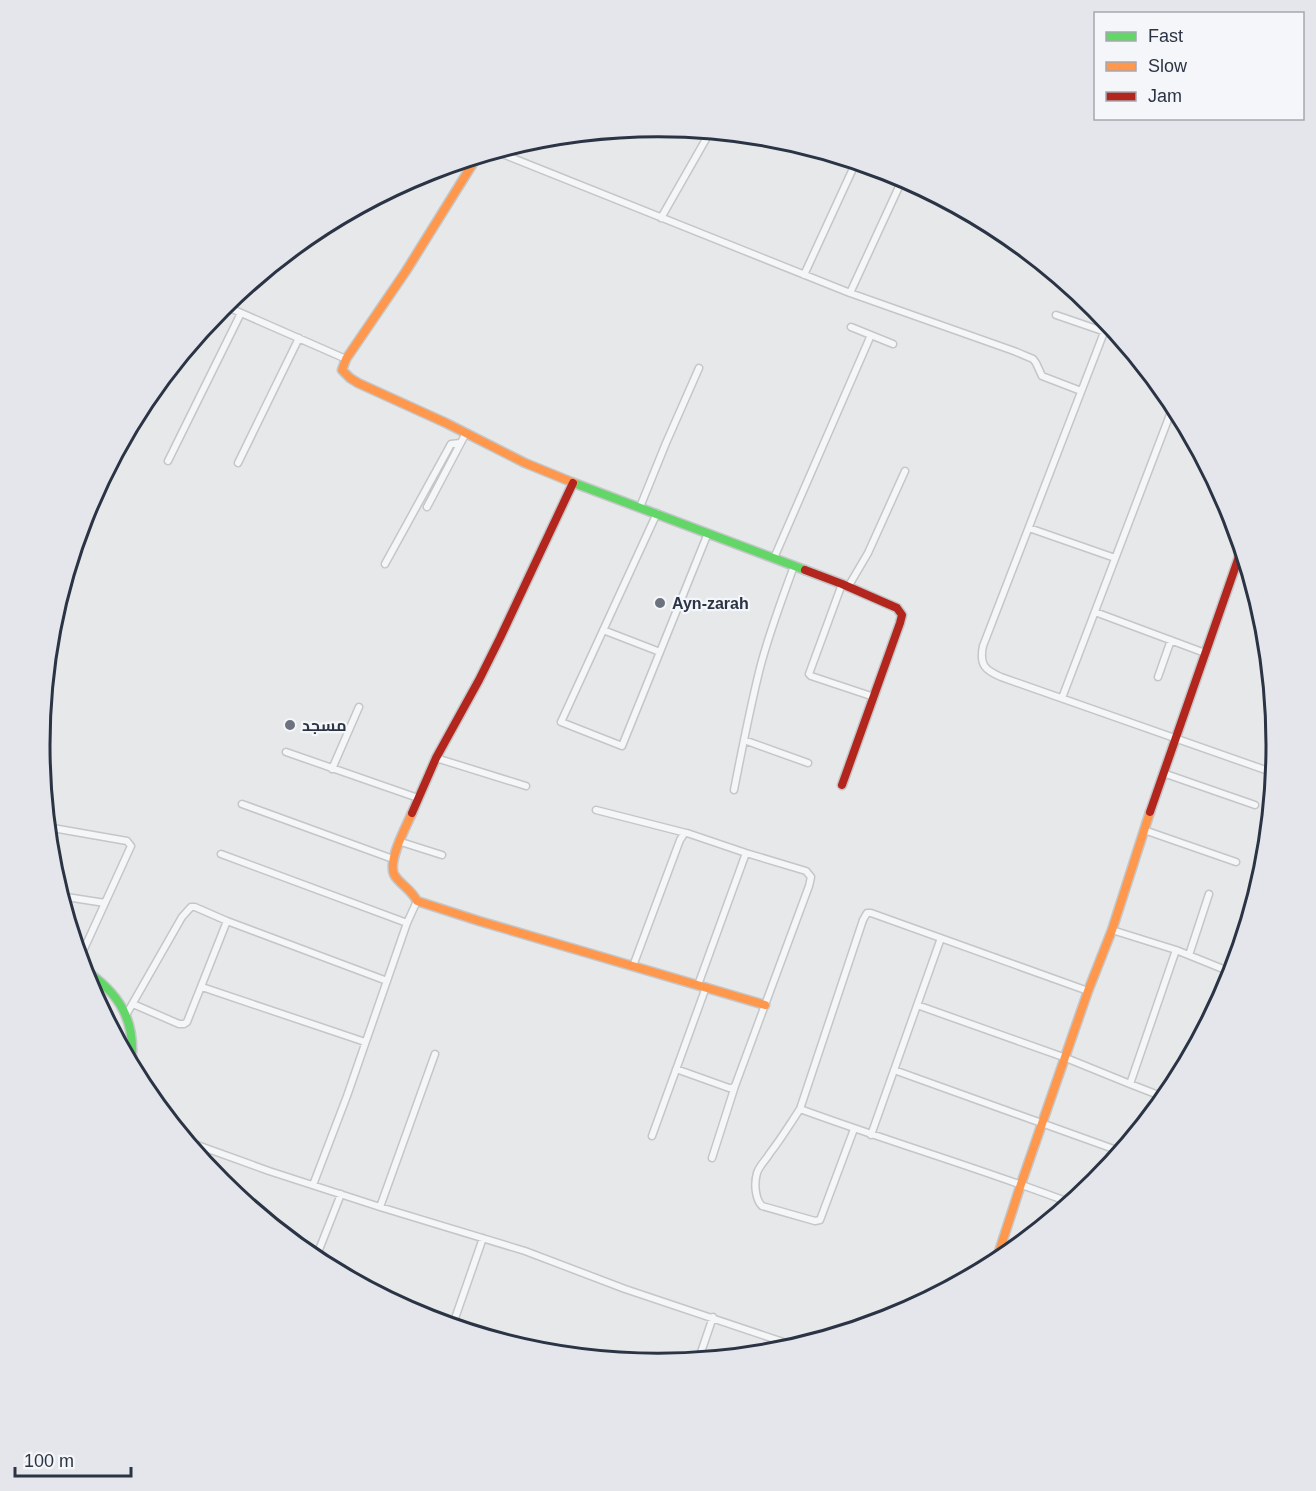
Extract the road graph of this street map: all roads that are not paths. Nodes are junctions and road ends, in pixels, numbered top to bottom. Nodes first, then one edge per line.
1 (706, 139) edge
2 (508, 156) edge
3 (471, 166) edge
4 (853, 169) edge
5 (899, 187) edge
6 (661, 219) junction
7 (804, 275) junction
8 (850, 293) junction
9 (234, 310) edge
10 (241, 313) junction
11 (1056, 315) dead end
12 (851, 327) dead end
13 (1104, 332) joint
14 (871, 335) junction
15 (299, 338) junction
16 (893, 344) dead end
17 (346, 359) junction
18 (699, 368) dead end
19 (1081, 391) junction
20 (1169, 416) edge
21 (466, 433) junction
22 (460, 443) junction
23 (168, 461) dead end
24 (238, 463) dead end
25 (905, 471) dead end
26 (573, 483) junction
27 (427, 507) dead end
28 (640, 507) junction
29 (657, 513) junction
30 (1029, 528) junction
31 (708, 533) junction
32 (774, 558) junction
33 (1115, 558) junction
34 (1237, 561) edge
35 (385, 564) dead end
36 (794, 566) junction
37 (845, 585) junction
38 (1095, 612) junction
39 (603, 630) junction
40 (1171, 640) junction
41 (660, 652) junction
42 (1205, 653) junction
43 (1158, 677) dead end
44 (874, 697) junction
45 (1062, 698) junction
46 (359, 707) dead end
47 (1175, 738) junction
48 (744, 740) junction
49 (286, 752) dead end
50 (436, 758) junction
51 (808, 763) dead end
52 (332, 769) junction
53 (1265, 770) edge
54 (1163, 773) junction
55 (842, 785) dead end
56 (526, 786) dead end
57 (734, 790) dead end
58 (418, 798) junction
59 (242, 804) dead end
60 (1255, 805) dead end
61 (596, 810) dead end
62 (56, 828) edge
63 (1143, 830) junction
64 (686, 833) junction
65 (401, 842) junction
66 (746, 853) junction
67 (221, 855) dead end
68 (442, 855) dead end
69 (393, 859) junction
70 (1236, 862) dead end
71 (1209, 894) dead end
72 (69, 897) edge
73 (417, 901) junction
74 (105, 903) junction
75 (227, 921) junction
76 (407, 923) junction
77 (1112, 930) junction
78 (941, 938) junction
79 (85, 948) edge
80 (1176, 950) junction
81 (1189, 956) junction
82 (633, 966) junction
83 (1223, 969) edge
84 (95, 976) edge
85 (387, 981) junction
86 (702, 986) junction
87 (202, 987) junction
88 (1088, 991) junction
89 (133, 1004) junction
90 (765, 1005) junction
91 (917, 1005) junction
92 (126, 1015) junction
93 (365, 1042) junction
94 (435, 1054) dead end
95 (134, 1055) edge
96 (1066, 1058) junction
97 (676, 1069) junction
98 (894, 1070) junction
99 (1130, 1084) junction
100 (735, 1086) junction
101 (1157, 1094) edge
102 (800, 1109) junction
103 (1042, 1122) junction
104 (854, 1129) junction
105 (871, 1135) junction
106 (652, 1136) dead end
107 (200, 1146) edge
108 (1113, 1149) edge
109 (712, 1158) dead end
110 (1021, 1184) junction
111 (313, 1185) junction
112 (341, 1194) junction
113 (1062, 1200) edge
114 (380, 1207) junction
115 (483, 1238) junction
116 (1000, 1248) edge
117 (319, 1250) edge
118 (713, 1317) junction
119 (455, 1319) edge
120 (780, 1341) edge
121 (701, 1353) edge

1 - 6 street
2 - 6 street
3 - 17 street
4 - 7 street
5 - 8 street
6 - 7 street
7 - 8 street
8 - 19 street
9 - 10 street
10 - 15 street
10 - 23 street
11 - 13 street
12 - 14 street
13 - 19 street
14 - 16 street
14 - 32 street
15 - 17 street
15 - 24 street
17 - 21 street
18 - 28 street
19 - 30 street
20 - 33 street
21 - 22 street
21 - 26 street
22 - 27 street
22 - 35 street
25 - 37 street
26 - 28 street
26 - 50 street
28 - 29 street
29 - 31 street
29 - 39 street
30 - 33 street
30 - 45 street
31 - 32 street
31 - 41 street
32 - 36 street
33 - 38 street
34 - 42 street
36 - 37 street
36 - 48 street
37 - 44 street
37 - 44 street
38 - 40 street
38 - 45 street
39 - 41 street
39 - 41 street
40 - 42 street
40 - 43 street
42 - 47 street
44 - 55 street
45 - 47 street
46 - 52 street
47 - 53 street
47 - 54 street
48 - 51 street
48 - 57 street
49 - 52 street
50 - 56 street
50 - 58 street
52 - 58 street
54 - 60 street
54 - 63 street
58 - 65 street
59 - 69 street
61 - 64 street
62 - 74 street
63 - 70 street
63 - 77 street
64 - 66 street
64 - 82 street
65 - 68 street
65 - 69 street
66 - 86 street
66 - 90 street
67 - 76 street
69 - 73 street
71 - 81 street
72 - 74 street
73 - 76 street
73 - 82 street
74 - 79 street
75 - 85 street
75 - 87 street
75 - 89 street
76 - 85 street
77 - 80 street
77 - 88 street
78 - 88 street
78 - 91 street
78 - 102 street
80 - 81 street
80 - 99 street
81 - 83 street
82 - 86 street
84 - 92 street
85 - 93 street
86 - 90 street
86 - 97 street
87 - 89 street
87 - 93 street
88 - 96 street
89 - 92 street
90 - 100 street
91 - 96 street
91 - 98 street
92 - 95 street
93 - 111 street
94 - 114 street
96 - 99 street
96 - 103 street
97 - 100 street
97 - 106 street
98 - 103 street
98 - 105 street
99 - 101 street
100 - 109 street
102 - 104 street
102 - 104 street
103 - 108 street
103 - 110 street
104 - 105 street
105 - 110 street
107 - 111 street
110 - 113 street
110 - 116 street
111 - 112 street
112 - 114 street
112 - 117 street
114 - 115 street
115 - 118 street
115 - 119 street
118 - 120 street
118 - 121 street

